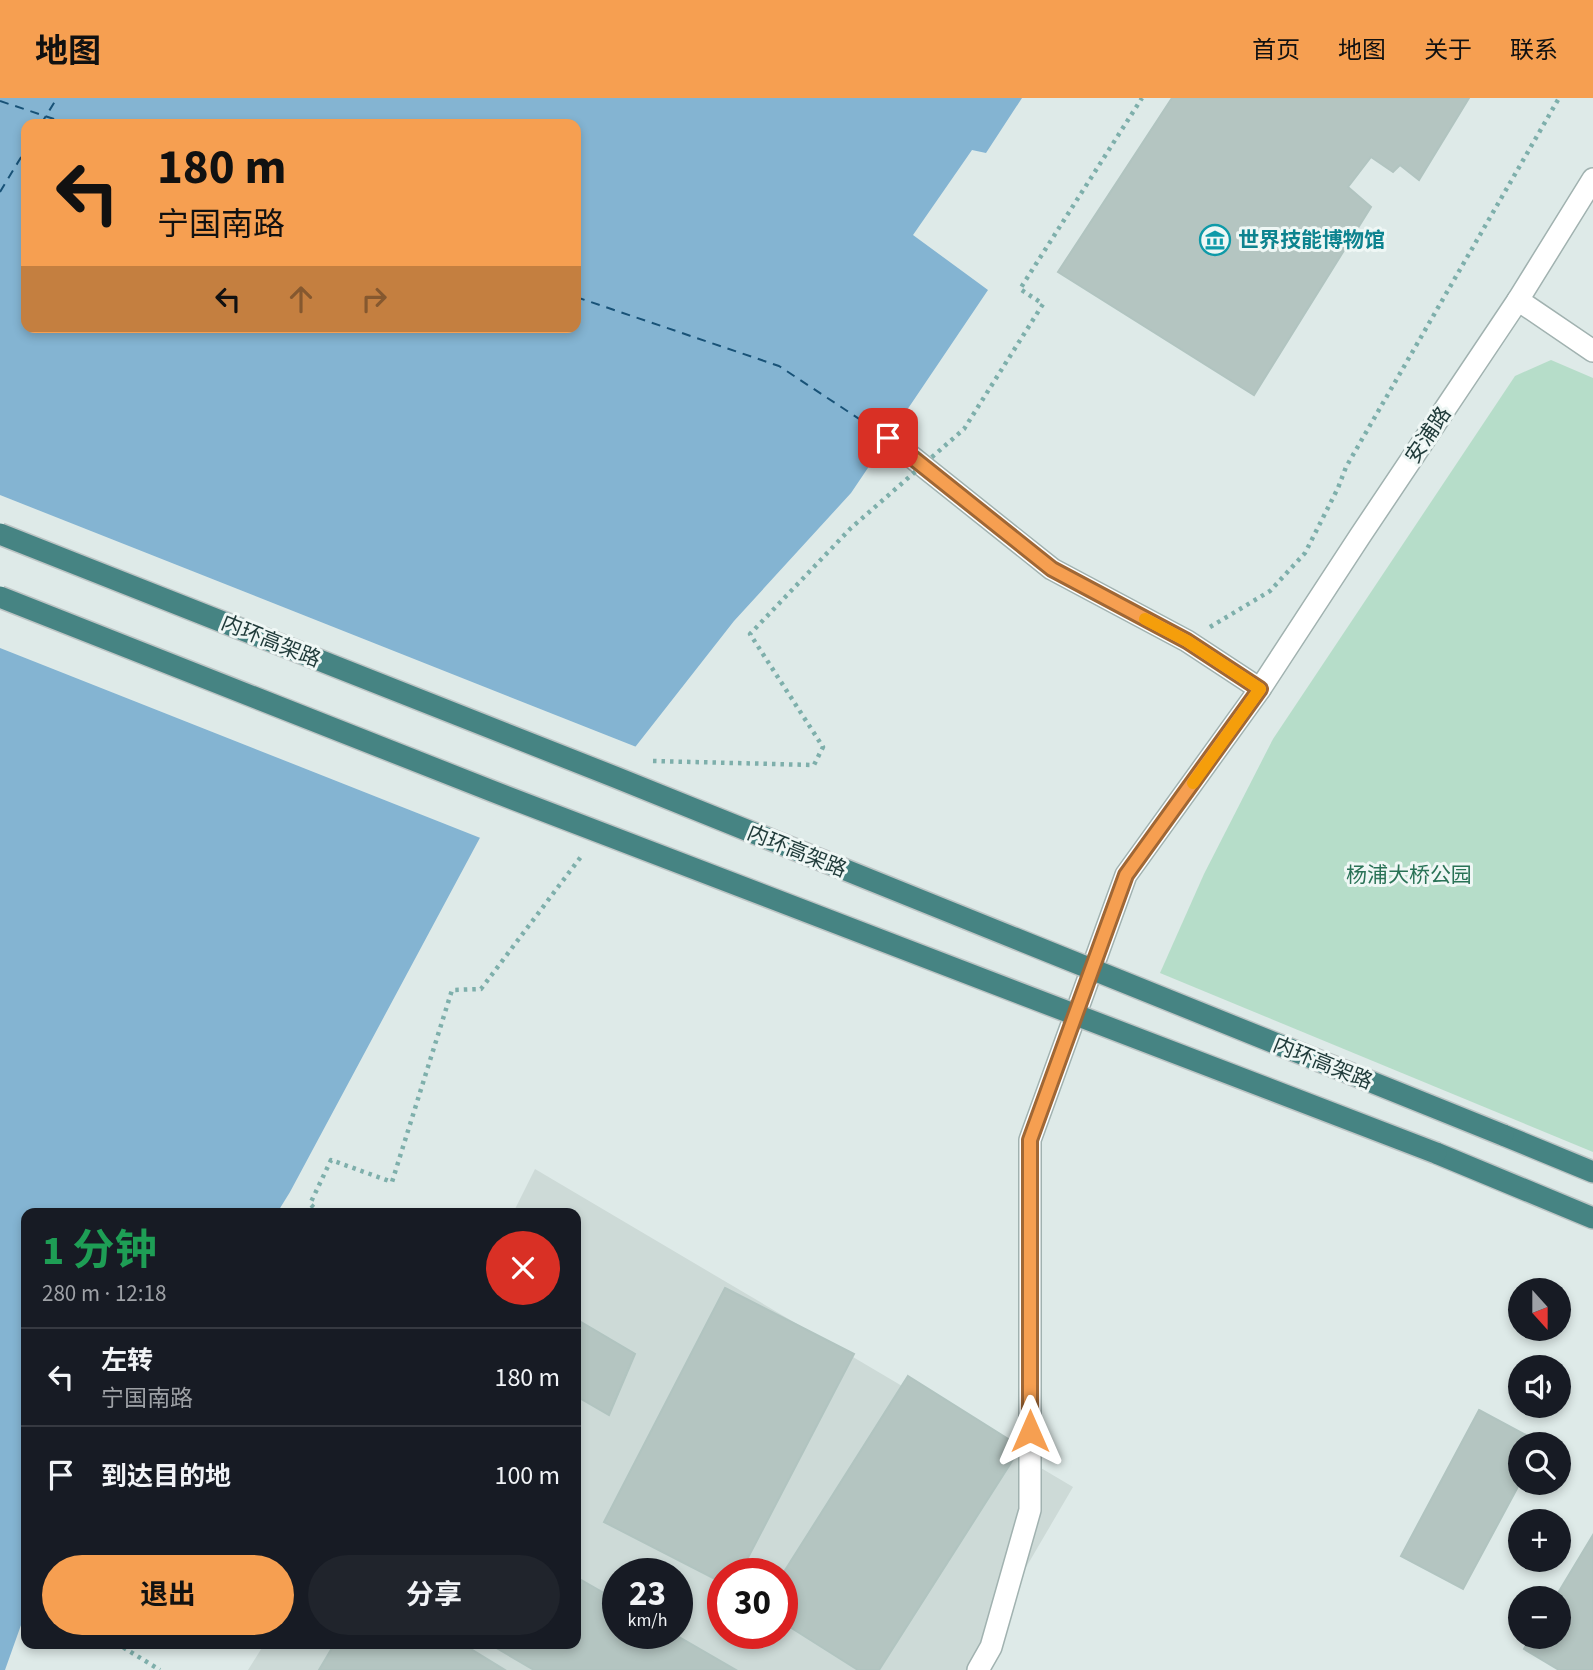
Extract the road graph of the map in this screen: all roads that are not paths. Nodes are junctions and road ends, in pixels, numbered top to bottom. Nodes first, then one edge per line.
1 (1593, 179) edge
2 (1518, 300) junction
3 (1593, 351) edge
4 (888, 438) dead end
5 (0, 534) edge
6 (0, 597) edge
7 (1260, 689) junction
8 (1593, 1172) edge
9 (1593, 1218) edge
10 (978, 1670) edge

1 - 2 street, 安浦路
2 - 3 street
2 - 7 street, 安浦路
4 - 7 street
5 - 8 highway, 内环高架路, bridge
6 - 9 highway, 内环高架路, bridge
7 - 10 street, 安浦路

